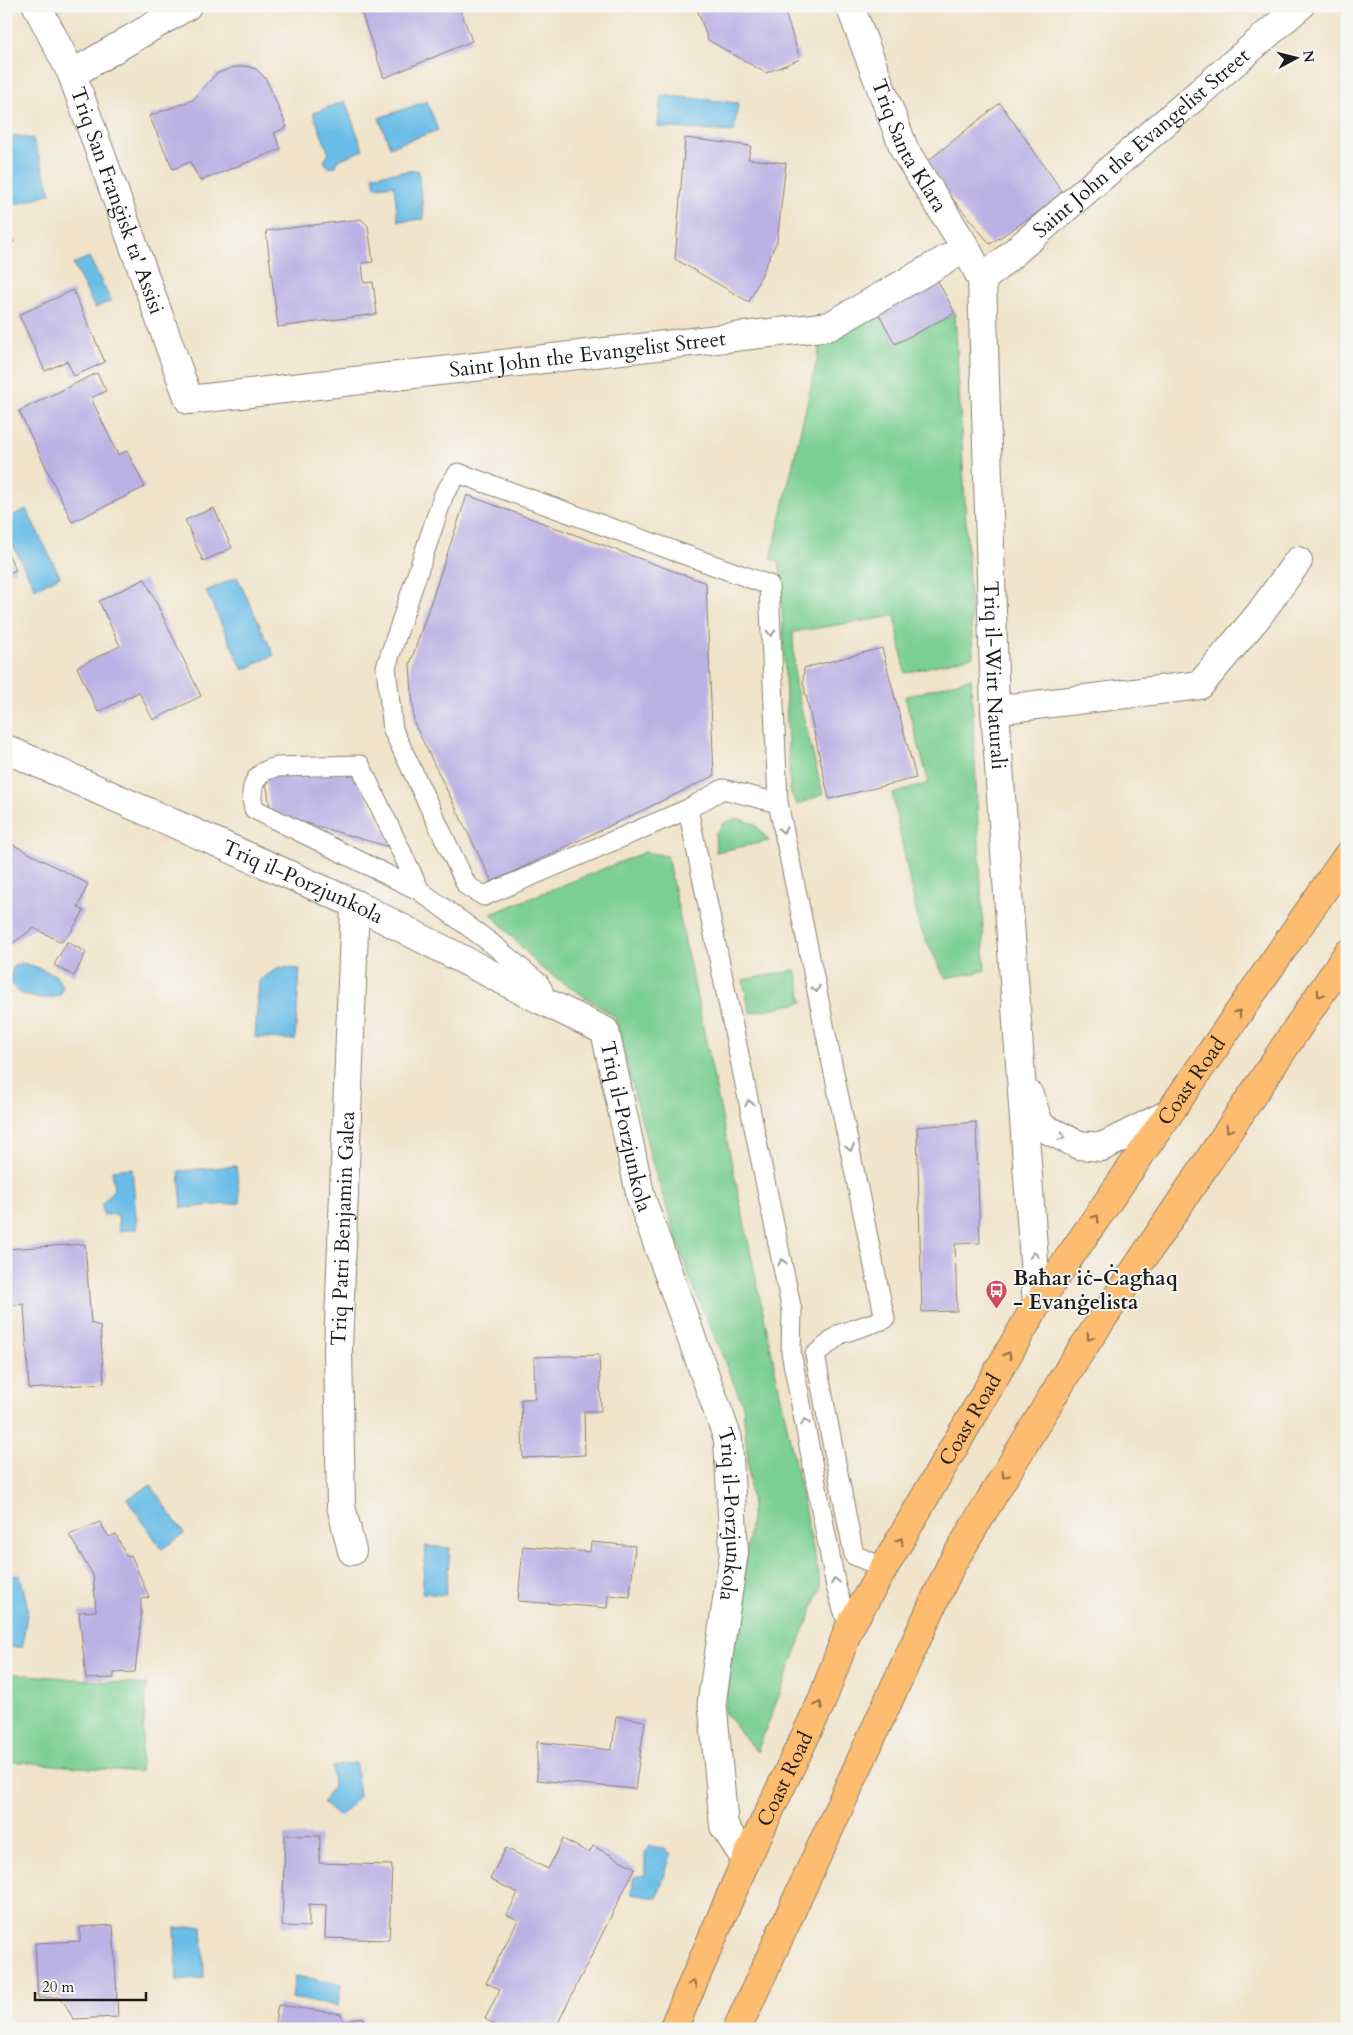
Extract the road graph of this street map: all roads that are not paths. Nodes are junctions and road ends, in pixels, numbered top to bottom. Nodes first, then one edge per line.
1 (37, 6) edge
2 (187, 6) edge
3 (850, 6) edge
4 (1300, 6) edge
5 (72, 74) junction
6 (966, 248) junction
7 (982, 280) junction
8 (188, 400) joint
9 (1298, 561) dead end
10 (995, 710) junction
11 (6, 749) edge
12 (778, 803) junction
13 (688, 809) junction
14 (1347, 856) edge
15 (420, 891) junction
16 (355, 904) junction
17 (1347, 954) edge
18 (541, 1000) junction
19 (1021, 1070) junction
20 (1168, 1114) junction
21 (1037, 1304) junction
22 (352, 1551) dead end
23 (884, 1568) junction
24 (849, 1628) junction
25 (746, 1860) junction
26 (673, 2029) edge
27 (737, 2029) edge

1 - 5 street, Triq San Franġisk ta' Assisi
2 - 5 street
3 - 6 street, Triq Santa Klara
4 - 7 street, Saint John the Evangelist Street
5 - 8 street, Triq San Franġisk ta' Assisi
6 - 7 street, Triq Santa Klara
6 - 8 street, Saint John the Evangelist Street
7 - 10 street, Triq il-Wirt Naturali
9 - 10 street
10 - 19 street, Triq il-Wirt Naturali
11 - 16 street, Triq il-Porzjunkola
12 - 13 lane
13 -> 12 lane
12 -> 23 lane
24 -> 13 lane
20 -> 14 highway, Coast Road
15 - 15 lane
15 - 18 lane
16 - 18 street, Triq il-Porzjunkola
16 - 22 street, Triq Patri Benjamin Galea
17 -> 27 highway
18 - 25 street, Triq il-Porzjunkola
19 -> 20 street, Triq il-Wirt Naturali
21 -> 19 street, Triq il-Wirt Naturali
21 -> 20 highway, Coast Road
23 -> 21 highway, Coast Road
23 - 24 highway, Coast Road
25 -> 24 highway, Coast Road
26 -> 25 highway, Coast Road

